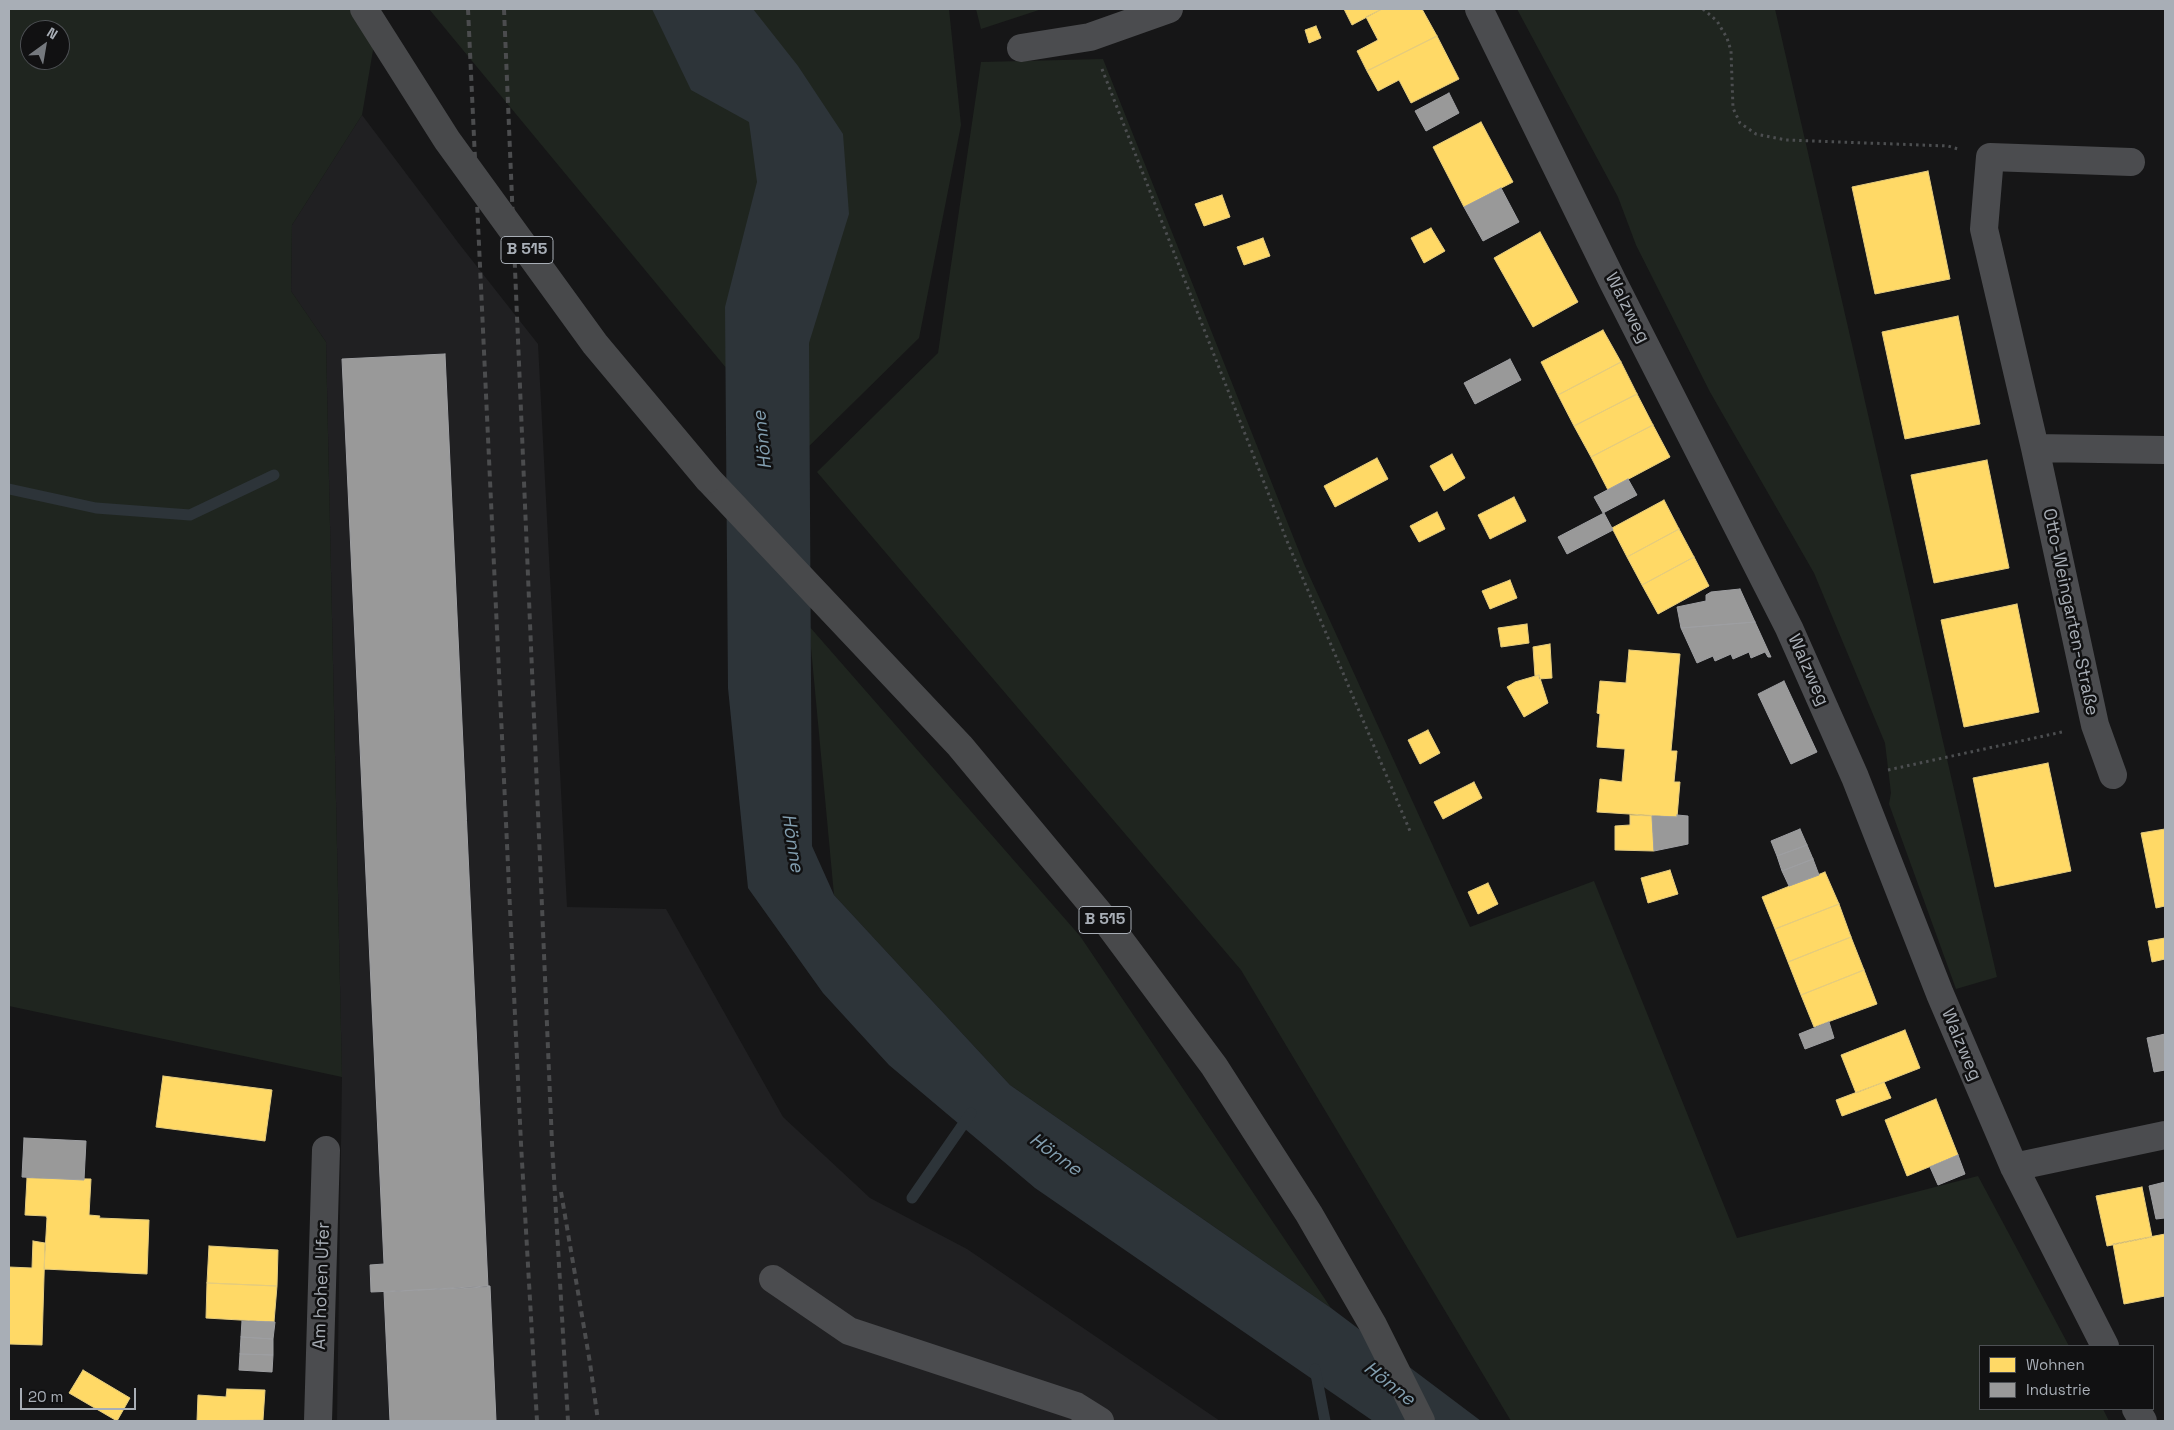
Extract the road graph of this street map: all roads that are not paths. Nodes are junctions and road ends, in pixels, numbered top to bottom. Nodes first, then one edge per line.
1 (364, 9) edge
2 (1169, 9) edge
3 (1479, 9) edge
4 (1021, 48) dead end
5 (2131, 162) dead end
6 (2035, 448) junction
7 (2165, 450) edge
8 (2113, 775) dead end
9 (2165, 1135) edge
10 (326, 1150) dead end
11 (2014, 1167) junction
12 (773, 1279) dead end
13 (2104, 1345) edge
14 (2137, 1410) edge
15 (318, 1421) edge
16 (1100, 1421) edge
17 (1421, 1421) edge
18 (2143, 1421) edge

1 - 17 main road, B 515, bridge
2 - 4 street
3 - 11 street, Walzweg
5 - 6 street, Otto-Weingarten-Straße
6 - 7 street
6 - 8 street, Otto-Weingarten-Straße
9 - 11 street
10 - 15 street, Am hohen Ufer
11 - 13 street, Walzweg
12 - 16 street
14 - 18 street

